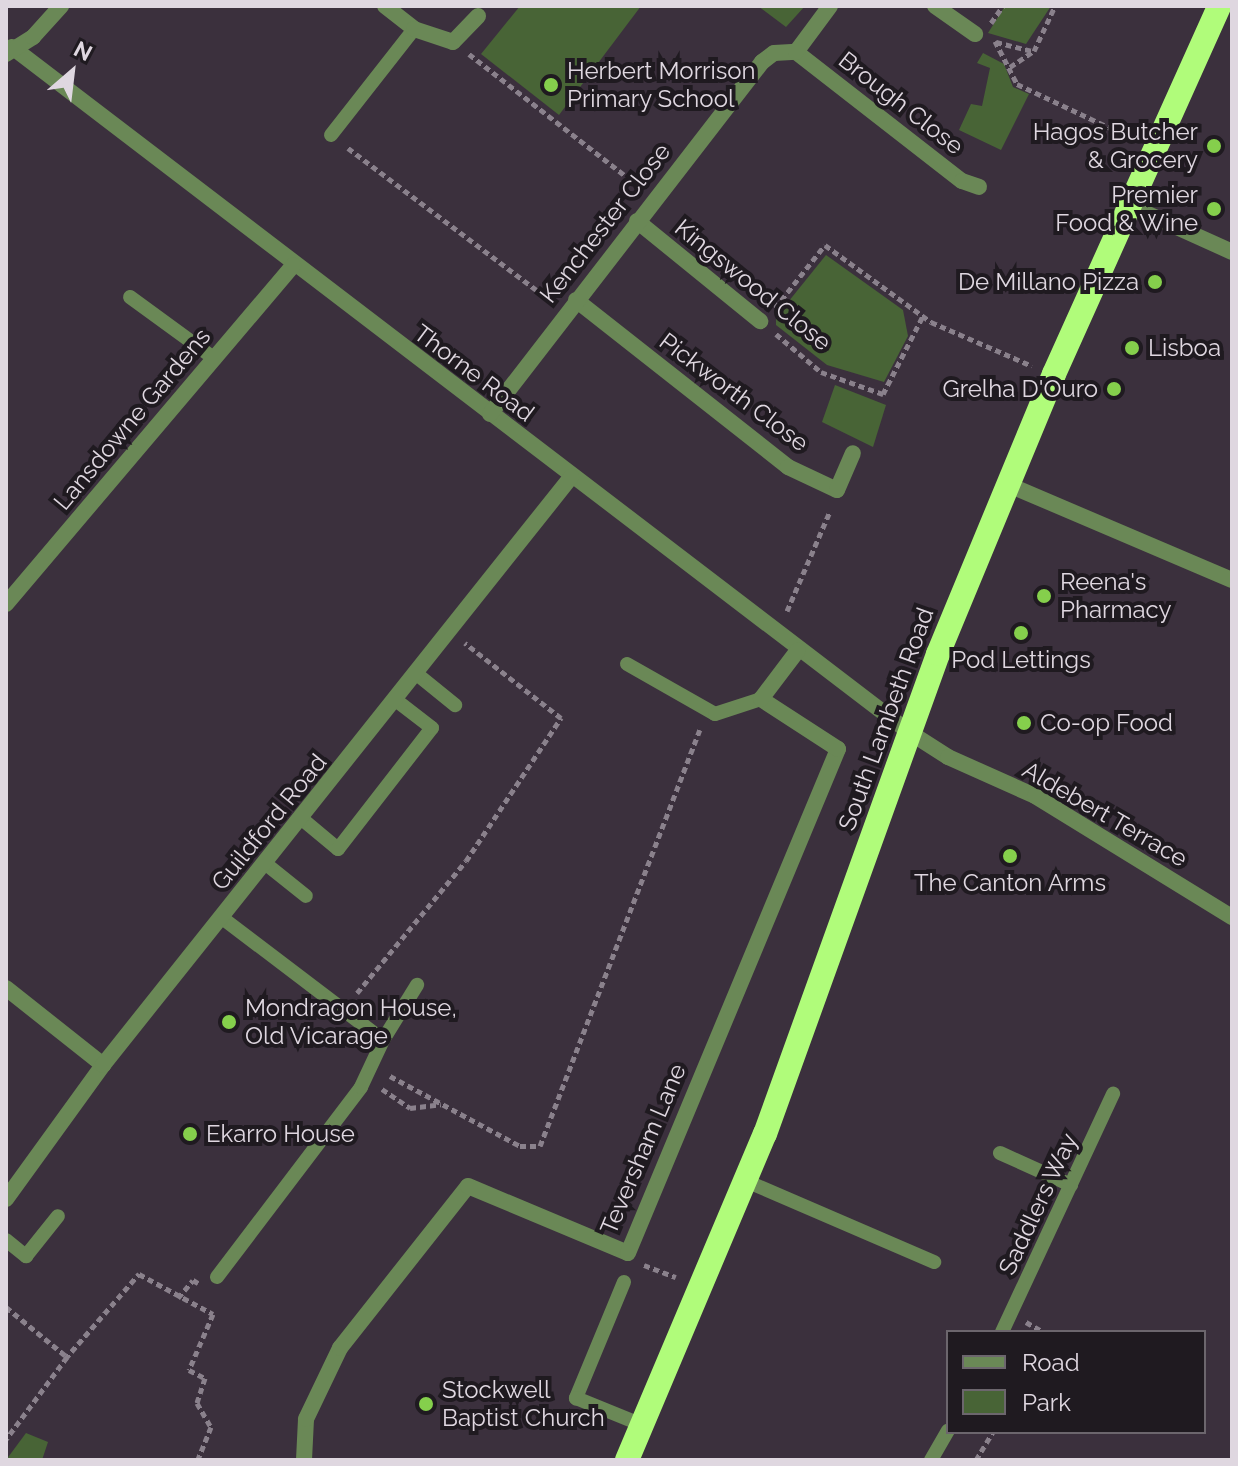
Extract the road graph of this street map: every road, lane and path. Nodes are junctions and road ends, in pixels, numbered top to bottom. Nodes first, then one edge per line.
1 (61, 6) edge
2 (385, 6) edge
3 (830, 6) edge
4 (935, 6) edge
5 (1055, 6) edge
6 (1221, 6) edge
7 (1232, 9) edge
8 (478, 16) dead end
9 (414, 29) junction
10 (975, 34) joint
11 (453, 42) junction
12 (996, 42) junction
13 (9, 51) edge
14 (1034, 51) junction
15 (796, 52) junction
16 (1010, 67) junction
17 (331, 135) joint
18 (1153, 149) junction
19 (979, 187) dead end
20 (654, 198) junction
21 (1128, 205) junction
22 (637, 221) junction
23 (1232, 252) edge
24 (293, 265) junction
25 (130, 297) dead end
26 (571, 306) junction
27 (923, 316) junction
28 (760, 321) junction
29 (215, 359) junction
30 (1023, 362) dead end
31 (490, 414) junction
32 (853, 453) dead end
33 (571, 477) junction
34 (1009, 485) junction
35 (837, 490) junction
36 (1232, 580) edge
37 (6, 604) edge
38 (449, 631) junction
39 (773, 632) junction
40 (798, 650) junction
41 (627, 664) dead end
42 (418, 675) junction
43 (761, 699) junction
44 (397, 701) junction
45 (455, 705) dead end
46 (708, 711) junction
47 (909, 732) junction
48 (302, 819) junction
49 (266, 864) junction
50 (306, 896) dead end
51 (1232, 917) edge
52 (222, 918) junction
53 (417, 985) dead end
54 (6, 988) edge
55 (353, 997) dead end
56 (383, 1040) junction
57 (103, 1065) junction
58 (388, 1075) dead end
59 (361, 1087) junction
60 (1113, 1094) dead end
61 (441, 1104) junction
62 (1000, 1153) dead end
63 (746, 1181) junction
64 (1071, 1185) junction
65 (6, 1199) edge
66 (58, 1216) dead end
67 (6, 1240) edge
68 (934, 1262) dead end
69 (217, 1277) dead end
70 (193, 1280) dead end
71 (624, 1282) dead end
72 (178, 1298) junction
73 (6, 1307) edge
74 (1003, 1330) edge
75 (65, 1359) junction
76 (642, 1425) junction
77 (946, 1434) edge
78 (992, 1434) edge
79 (6, 1439) edge
80 (198, 1460) edge
81 (304, 1460) edge
82 (627, 1460) edge
83 (931, 1460) edge
84 (976, 1460) edge

1 - 13 street
2 - 9 street
3 - 15 street
4 - 10 street
5 - 14 path
6 - 7 street
6 - 18 highway, South Lambeth Road
8 - 11 street
9 - 11 street
9 - 17 lane
10 - 12 path
11 - 20 path
12 - 14 path
12 - 16 path
13 - 24 street, Thorne Road
14 - 16 path
15 - 19 street, Brough Close
15 - 20 street, Kenchester Close
16 - 18 path
17 - 26 path
18 - 21 highway, South Lambeth Road
20 - 22 street, Kenchester Close
21 - 23 street
21 - 34 highway, South Lambeth Road
22 - 26 street, Kenchester Close
22 - 28 street, Kingswood Close
24 - 29 street, Lansdowne Gardens
24 - 31 street, Thorne Road
25 - 29 lane
26 - 31 street, Kenchester Close
26 - 35 street, Pickworth Close
27 - 28 path
27 - 28 path, Kingswood Close
27 - 30 path
29 - 37 street, Lansdowne Gardens
31 - 33 street, Thorne Road
32 - 35 street
33 - 38 street, Guildford Road
33 - 39 street, Thorne Road
34 - 36 street
34 - 47 highway, South Lambeth Road
35 - 39 path
38 - 42 street, Guildford Road
38 - 55 path
39 - 40 street, Thorne Road
40 - 43 street
40 - 47 street, Thorne Road
41 - 46 lane
42 - 44 street, Guildford Road
42 - 45 lane
43 - 46 lane
43 - 81 street, Teversham Lane
44 - 48 street, Guildford Road
44 - 48 lane
46 - 61 path
47 - 51 street, Aldebert Terrace
47 - 63 highway, South Lambeth Road
48 - 49 street, Guildford Road
49 - 50 lane
49 - 52 street, Guildford Road
52 - 56 lane
52 - 57 street, Guildford Road
53 - 56 lane
54 - 57 street
56 - 59 lane
57 - 65 street, Guildford Road
58 - 61 path
59 - 61 path
59 - 69 lane
60 - 64 lane, Saddlers Way
62 - 64 lane
63 - 68 lane
63 - 76 highway, South Lambeth Road
64 - 74 lane, Saddlers Way
66 - 67 lane
70 - 72 path
71 - 76 lane
72 - 75 path
72 - 80 path
73 - 75 path
75 - 79 path
76 - 82 highway, South Lambeth Road
77 - 83 lane
78 - 84 path

